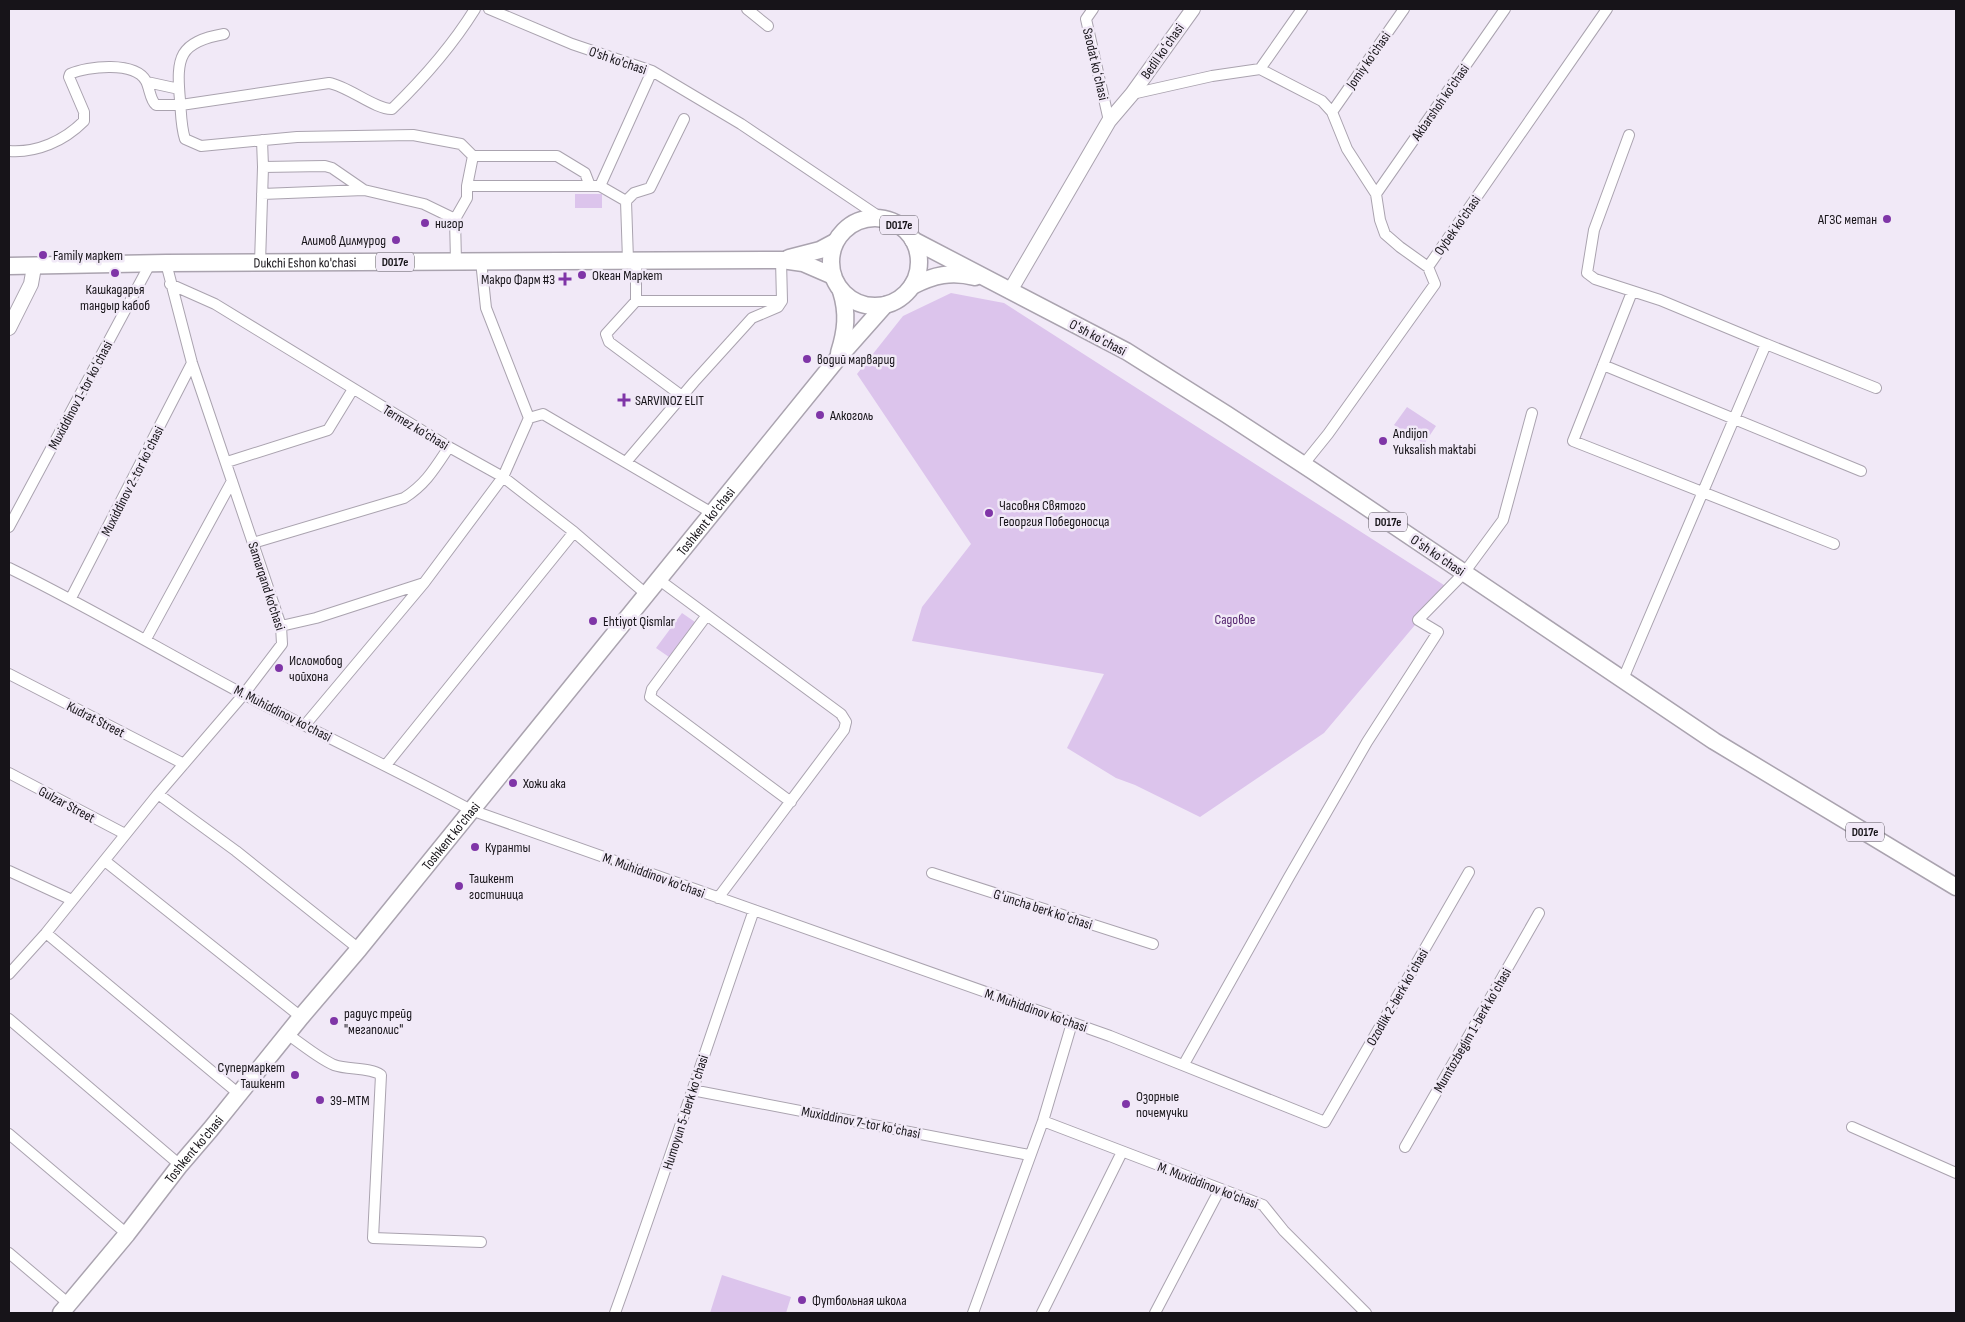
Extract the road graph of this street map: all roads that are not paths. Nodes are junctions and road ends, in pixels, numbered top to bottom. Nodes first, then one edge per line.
1 (475, 9) edge
2 (489, 9) edge
3 (747, 9) edge
4 (1093, 9) edge
5 (1193, 9) edge
6 (1302, 9) edge
7 (1404, 9) edge
8 (1505, 9) edge
9 (1608, 9) edge
10 (768, 26) dead end
11 (224, 34) dead end
12 (1260, 69) junction
13 (652, 71) junction
14 (147, 82) junction
15 (179, 90) junction
16 (1132, 94) junction
17 (181, 105) junction
18 (1332, 112) junction
19 (684, 119) dead end
20 (1109, 121) junction
21 (1629, 135) dead end
22 (262, 140) junction
23 (9, 151) edge
24 (473, 156) junction
25 (263, 166) junction
26 (467, 186) junction
27 (595, 186) junction
28 (364, 190) junction
29 (262, 194) junction
30 (1376, 194) junction
31 (626, 201) junction
32 (880, 218) junction
33 (455, 219) junction
34 (913, 240) junction
35 (835, 242) junction
36 (632, 260) junction
37 (781, 260) junction
38 (456, 261) junction
39 (481, 261) junction
40 (260, 262) junction
41 (158, 263) junction
42 (9, 266) edge
43 (34, 267) junction
44 (1428, 268) junction
45 (833, 276) junction
46 (994, 282) junction
47 (170, 284) junction
48 (912, 286) junction
49 (841, 291) junction
50 (1010, 291) junction
51 (1632, 292) junction
52 (636, 301) junction
53 (782, 301) junction
54 (885, 305) junction
55 (9, 328) edge
56 (1766, 344) junction
57 (838, 358) junction
58 (192, 363) junction
59 (1603, 365) junction
60 (1876, 388) dead end
61 (353, 389) junction
62 (682, 396) junction
63 (1532, 412) dead end
64 (529, 418) junction
65 (1736, 418) junction
66 (449, 447) junction
67 (227, 462) junction
68 (626, 462) junction
69 (1303, 465) junction
70 (1861, 470) dead end
71 (503, 477) junction
72 (232, 481) junction
73 (1703, 493) junction
74 (712, 513) junction
75 (9, 527) edge
76 (574, 532) junction
77 (253, 543) junction
78 (1834, 544) dead end
79 (9, 568) edge
80 (1464, 573) junction
81 (658, 579) junction
82 (424, 582) junction
83 (646, 594) junction
84 (71, 598) junction
85 (707, 615) junction
86 (281, 626) junction
87 (146, 639) junction
88 (9, 674) edge
89 (1623, 679) junction
90 (244, 694) junction
91 (305, 725) junction
92 (184, 764) junction
93 (386, 765) junction
94 (9, 773) edge
95 (158, 794) junction
96 (791, 802) junction
97 (471, 810) junction
98 (125, 834) junction
99 (105, 860) junction
100 (9, 871) edge
101 (1469, 872) dead end
102 (932, 873) dead end
103 (1956, 887) edge
104 (718, 898) junction
105 (72, 900) junction
106 (754, 910) junction
107 (1539, 914) dead end
108 (46, 933) junction
109 (1153, 944) dead end
110 (359, 949) junction
111 (9, 974) edge
112 (300, 1017) junction
113 (9, 1020) edge
114 (1072, 1023) junction
115 (287, 1034) junction
116 (1184, 1064) junction
117 (692, 1090) junction
118 (239, 1094) junction
119 (1043, 1121) junction
120 (1325, 1122) joint
121 (1852, 1127) dead end
122 (9, 1134) edge
123 (1406, 1147) dead end
124 (1122, 1152) junction
125 (1029, 1156) junction
126 (180, 1165) junction
127 (1956, 1173) edge
128 (1220, 1189) junction
129 (127, 1234) junction
130 (481, 1242) dead end
131 (9, 1253) edge
132 (66, 1309) edge
133 (615, 1313) edge
134 (973, 1313) edge
135 (1042, 1313) edge
136 (1154, 1313) edge
137 (1366, 1313) edge

1 - 17 street
2 - 13 street, O'sh ko'chasi
3 - 10 street
4 - 20 street, Saodat koʻchasi
5 - 16 street, Bedil koʻchasi
6 - 12 street
7 - 18 street, Jomiy ko'chasi
8 - 30 street, Akbarshoh ko'chasi
9 - 44 street, Oybek ko'chasi
11 - 15 street
12 - 16 street
12 - 18 street
13 - 27 street
13 - 32 street, O'sh ko'chasi
14 - 15 street
14 - 17 street
14 - 23 street
15 - 17 street
16 - 20 street, Bedil koʻchasi
17 - 22 street
18 - 30 street
19 - 31 street
20 - 50 street, Bedil koʻchasi
21 - 51 street
22 - 24 street
22 - 25 street
24 - 26 street
24 - 27 street
25 - 28 street
25 - 29 street
26 - 27 street
26 - 33 street
27 - 31 street
28 - 29 street
28 - 33 street
29 - 40 street
30 - 44 street
31 - 36 street
32 - 34 main road, D017e
32 - 35 main road, D017e
33 - 38 street
34 - 46 main road, D017e
34 - 48 main road, D017e
35 - 37 main road, D017e
35 - 45 main road
36 - 37 main road, Dukchi Eshon ko'chasi / D017e
36 - 39 main road, Dukchi Eshon ko'chasi / D017e
36 - 52 street
37 - 45 main road, D017e
37 - 53 street
38 - 39 main road, Dukchi Eshon ko'chasi / D017e
38 - 40 main road, Dukchi Eshon ko'chasi / D017e
39 - 64 street
40 - 41 main road, Dukchi Eshon ko'chasi / D017e
41 - 43 main road, Dukchi Eshon ko'chasi / D017e
41 - 47 street, Samarqand ko‘chasi
41 - 75 street, Muxiddinov 1-tor koʻchasi
42 - 43 main road, Dukchi Eshon ko'chasi / D017e
43 - 55 street
44 - 69 street, Oybek ko'chasi
45 - 49 main road
46 - 48 main road, D017e
46 - 50 main road, Oʻsh koʻchasi / D017e
47 - 58 street, Samarqand ko‘chasi
47 - 61 street, Termez ko'chasi
48 - 54 main road, D017e
49 - 54 main road
49 - 57 main road
50 - 69 main road, Oʻsh koʻchasi / D017e
51 - 56 street
51 - 59 street
52 - 53 street
52 - 62 street
53 - 62 street
54 - 57 main road, Toshkent ko'chasi
56 - 60 street
56 - 65 street
57 - 74 main road, Toshkent ko'chasi
58 - 67 street, Samarqand ko‘chasi
58 - 84 street, Muxiddinov 2-tor koʻchasi
59 - 65 street
59 - 73 street
61 - 66 street, Termez ko'chasi
61 - 67 street
62 - 68 street
63 - 80 street
64 - 68 street
64 - 71 street
65 - 70 street
65 - 73 street
66 - 71 street, Termez ko'chasi
66 - 77 street
67 - 72 street, Samarqand ko‘chasi
68 - 74 street
69 - 80 main road, Oʻsh koʻchasi / D017e
71 - 76 street, Termez ko'chasi
71 - 82 street
72 - 77 street, Samarqand ko‘chasi
72 - 87 street
73 - 78 street
73 - 89 street
74 - 81 main road, Toshkent ko'chasi
76 - 83 street, Termez ko'chasi
76 - 93 street
77 - 86 street, Samarqand ko‘chasi
79 - 84 street, M. Muhiddinov ko'chasi
80 - 89 main road, Oʻsh koʻchasi / D017e
80 - 116 street
81 - 83 main road, Toshkent ko'chasi
81 - 85 street
82 - 86 street
82 - 91 street
83 - 97 main road, Toshkent ko'chasi
84 - 87 street, M. Muhiddinov ko'chasi
85 - 96 street
85 - 96 street
86 - 90 street, Samarqand ko‘chasi
87 - 90 street, M. Muhiddinov ko'chasi
88 - 92 street, Kudrat Street
89 - 103 main road, Oʻsh koʻchasi / D017e
90 - 91 street, M. Muhiddinov ko'chasi
90 - 92 street, Samarqand ko‘chasi
91 - 93 street, M. Muhiddinov ko'chasi
92 - 95 street, Samarqand ko‘chasi
93 - 97 street, M. Muhiddinov ko'chasi
94 - 98 street, Gulzar Street
95 - 98 street, Samarqand ko‘chasi
95 - 110 street
96 - 104 street
97 - 104 street, M. Muhiddinov ko'chasi
97 - 110 main road, Toshkent ko'chasi
98 - 99 street, Samarqand ko‘chasi
99 - 105 street, Samarqand ko‘chasi
99 - 112 street
100 - 105 street
101 - 120 street, Ozodlik 2-berk koʻchasi
102 - 109 street, Gʻuncha berk koʻchasi
104 - 106 street, M. Muhiddinov ko'chasi
105 - 108 street, Samarqand ko‘chasi
106 - 114 street, M. Muhiddinov ko'chasi
106 - 117 street, Humoyun 5-berk koʻchasi
107 - 123 street, Mumtozbegim 1-berk koʻchasi
108 - 111 street, Samarqand ko‘chasi
108 - 118 street
110 - 112 main road, Toshkent ko'chasi
112 - 115 main road, Toshkent ko'chasi
113 - 126 street
114 - 116 street, M. Muhiddinov ko'chasi
114 - 119 street
115 - 118 main road, Toshkent ko'chasi
115 - 130 street
116 - 120 street, M. Muhiddinov ko'chasi
117 - 125 street, Muxiddinov 7-tor koʻchasi
117 - 133 street, Humoyun 5-berk koʻchasi
118 - 126 main road, Toshkent ko'chasi
119 - 124 street, M. Muxiddinov ko'chasi
119 - 125 street
121 - 127 street
122 - 129 street
124 - 128 street, M. Muxiddinov ko'chasi
124 - 135 street
125 - 134 street
126 - 129 main road, Toshkent ko'chasi
128 - 136 street
128 - 137 street, M. Muxiddinov ko'chasi
129 - 132 main road, Toshkent ko'chasi
131 - 132 street

